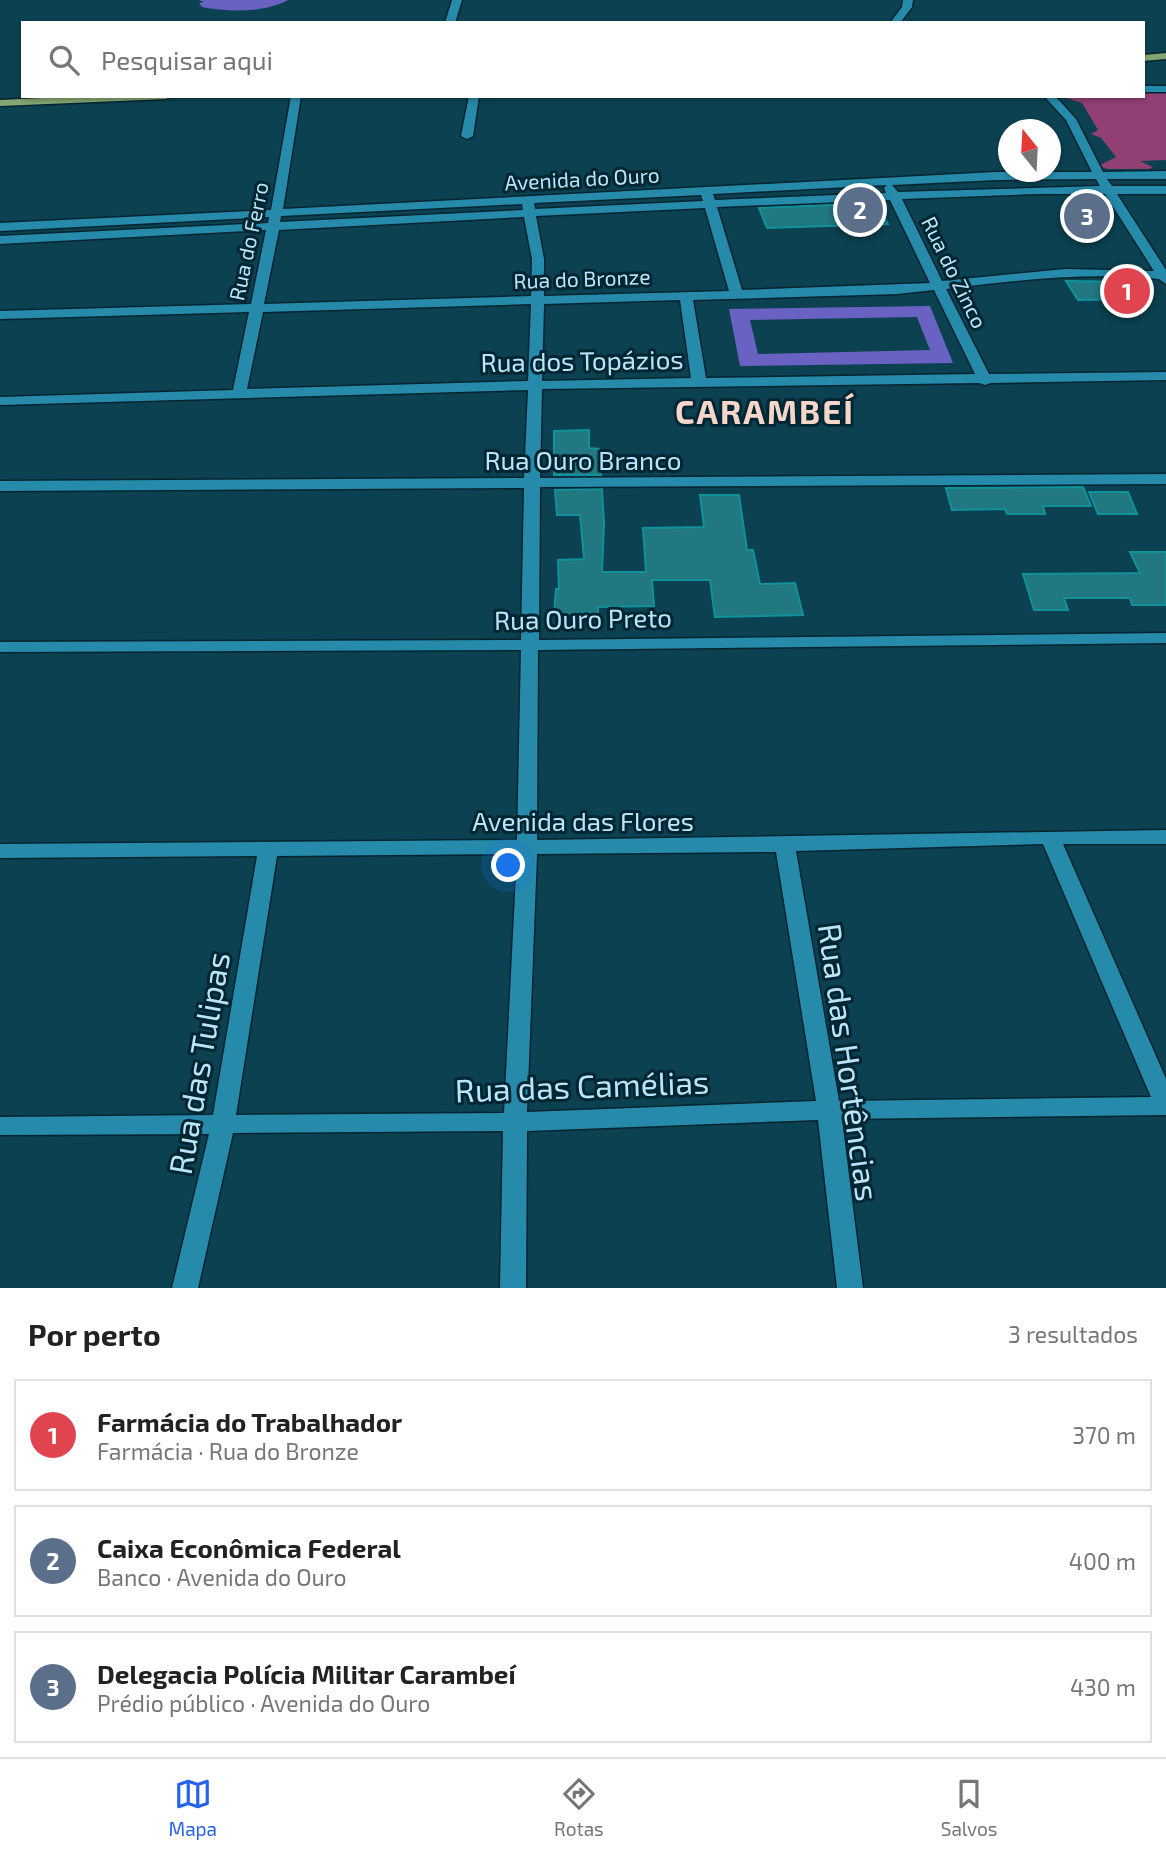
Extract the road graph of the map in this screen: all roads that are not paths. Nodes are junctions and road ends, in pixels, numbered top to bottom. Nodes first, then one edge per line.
1 (457, 0) edge
2 (908, 0) edge
3 (451, 21) edge
4 (896, 21) edge
5 (1166, 56) edge
6 (1145, 58) edge
7 (1145, 89) edge
8 (1166, 89) edge
9 (119, 98) edge
10 (296, 98) edge
11 (474, 98) edge
12 (1051, 98) edge
13 (0, 103) edge
14 (467, 136) dead end
15 (1099, 175) junction
16 (1166, 175) edge
17 (887, 181) junction
18 (1109, 190) junction
19 (1166, 190) edge
20 (708, 197) junction
21 (894, 197) junction
22 (529, 207) junction
23 (276, 213) junction
24 (0, 227) edge
25 (272, 228) junction
26 (0, 240) edge
27 (1165, 277) edge
28 (938, 286) junction
29 (736, 294) junction
30 (686, 296) junction
31 (537, 300) junction
32 (255, 308) junction
33 (0, 315) edge
34 (1166, 376) edge
35 (985, 381) junction
36 (699, 382) junction
37 (536, 385) junction
38 (239, 394) junction
39 (0, 401) edge
40 (1166, 479) edge
41 (532, 483) junction
42 (0, 486) edge
43 (1166, 638) edge
44 (531, 645) junction
45 (0, 647) edge
46 (1050, 837) junction
47 (1166, 837) edge
48 (785, 845) junction
49 (527, 848) junction
50 (268, 849) junction
51 (0, 851) edge
52 (1166, 1106) edge
53 (829, 1110) junction
54 (515, 1122) junction
55 (223, 1124) junction
56 (0, 1126) edge
57 (185, 1288) edge
58 (513, 1288) edge
59 (850, 1288) edge

1 - 3 street
2 - 4 street
5 - 6 main road
7 - 8 street
9 - 13 main road
10 - 23 street, Rua do Ferro
11 - 14 street
12 - 15 street
15 - 16 street, Avenida do Ouro
15 - 17 street, Avenida do Ouro
15 - 18 street
17 - 20 street, Avenida do Ouro
17 - 21 street, Rua do Zinco
18 - 19 street, Avenida do Ouro
18 - 21 street, Avenida do Ouro
18 - 27 street
20 - 21 street, Avenida do Ouro
20 - 22 street, Avenida do Ouro
20 - 29 street
21 - 28 street, Rua do Zinco
22 - 23 street, Avenida do Ouro
22 - 25 street, Avenida do Ouro
22 - 31 street
23 - 24 street, Avenida do Ouro
23 - 25 street, Rua do Ferro
25 - 26 street, Avenida do Ouro
25 - 32 street, Rua do Ferro
27 - 28 street, Rua do Bronze
28 - 29 street, Rua do Bronze
28 - 35 street, Rua do Zinco
29 - 30 street, Rua do Bronze
30 - 31 street, Rua do Bronze
30 - 36 street
31 - 32 street, Rua do Bronze
31 - 37 street
32 - 33 street, Rua do Bronze
32 - 38 street, Rua do Ferro
34 - 35 street, Rua dos Topázios
35 - 36 street, Rua dos Topázios
36 - 37 street, Rua dos Topázios
37 - 38 street, Rua dos Topázios
37 - 41 street
38 - 39 street, Rua dos Topázios
40 - 41 street, Rua Ouro Branco
41 - 42 street, Rua Ouro Branco
41 - 44 street
43 - 44 street, Rua Ouro Preto
44 - 45 street, Rua Ouro Preto
44 - 49 street
46 - 47 street, Avenida das Flores
46 - 48 street, Avenida das Flores
46 - 52 street
48 - 49 street, Avenida das Flores
48 - 53 street, Rua das Hortências
49 - 50 street, Avenida das Flores
49 - 54 street
50 - 51 street, Avenida das Flores
50 - 55 street, Rua das Tulipas
52 - 53 street, Rua das Camélias
53 - 54 street, Rua das Camélias
53 - 59 street, Rua das Hortências
54 - 55 street, Rua das Camélias
54 - 58 street
55 - 56 street, Rua das Camélias
55 - 57 street, Rua das Tulipas

